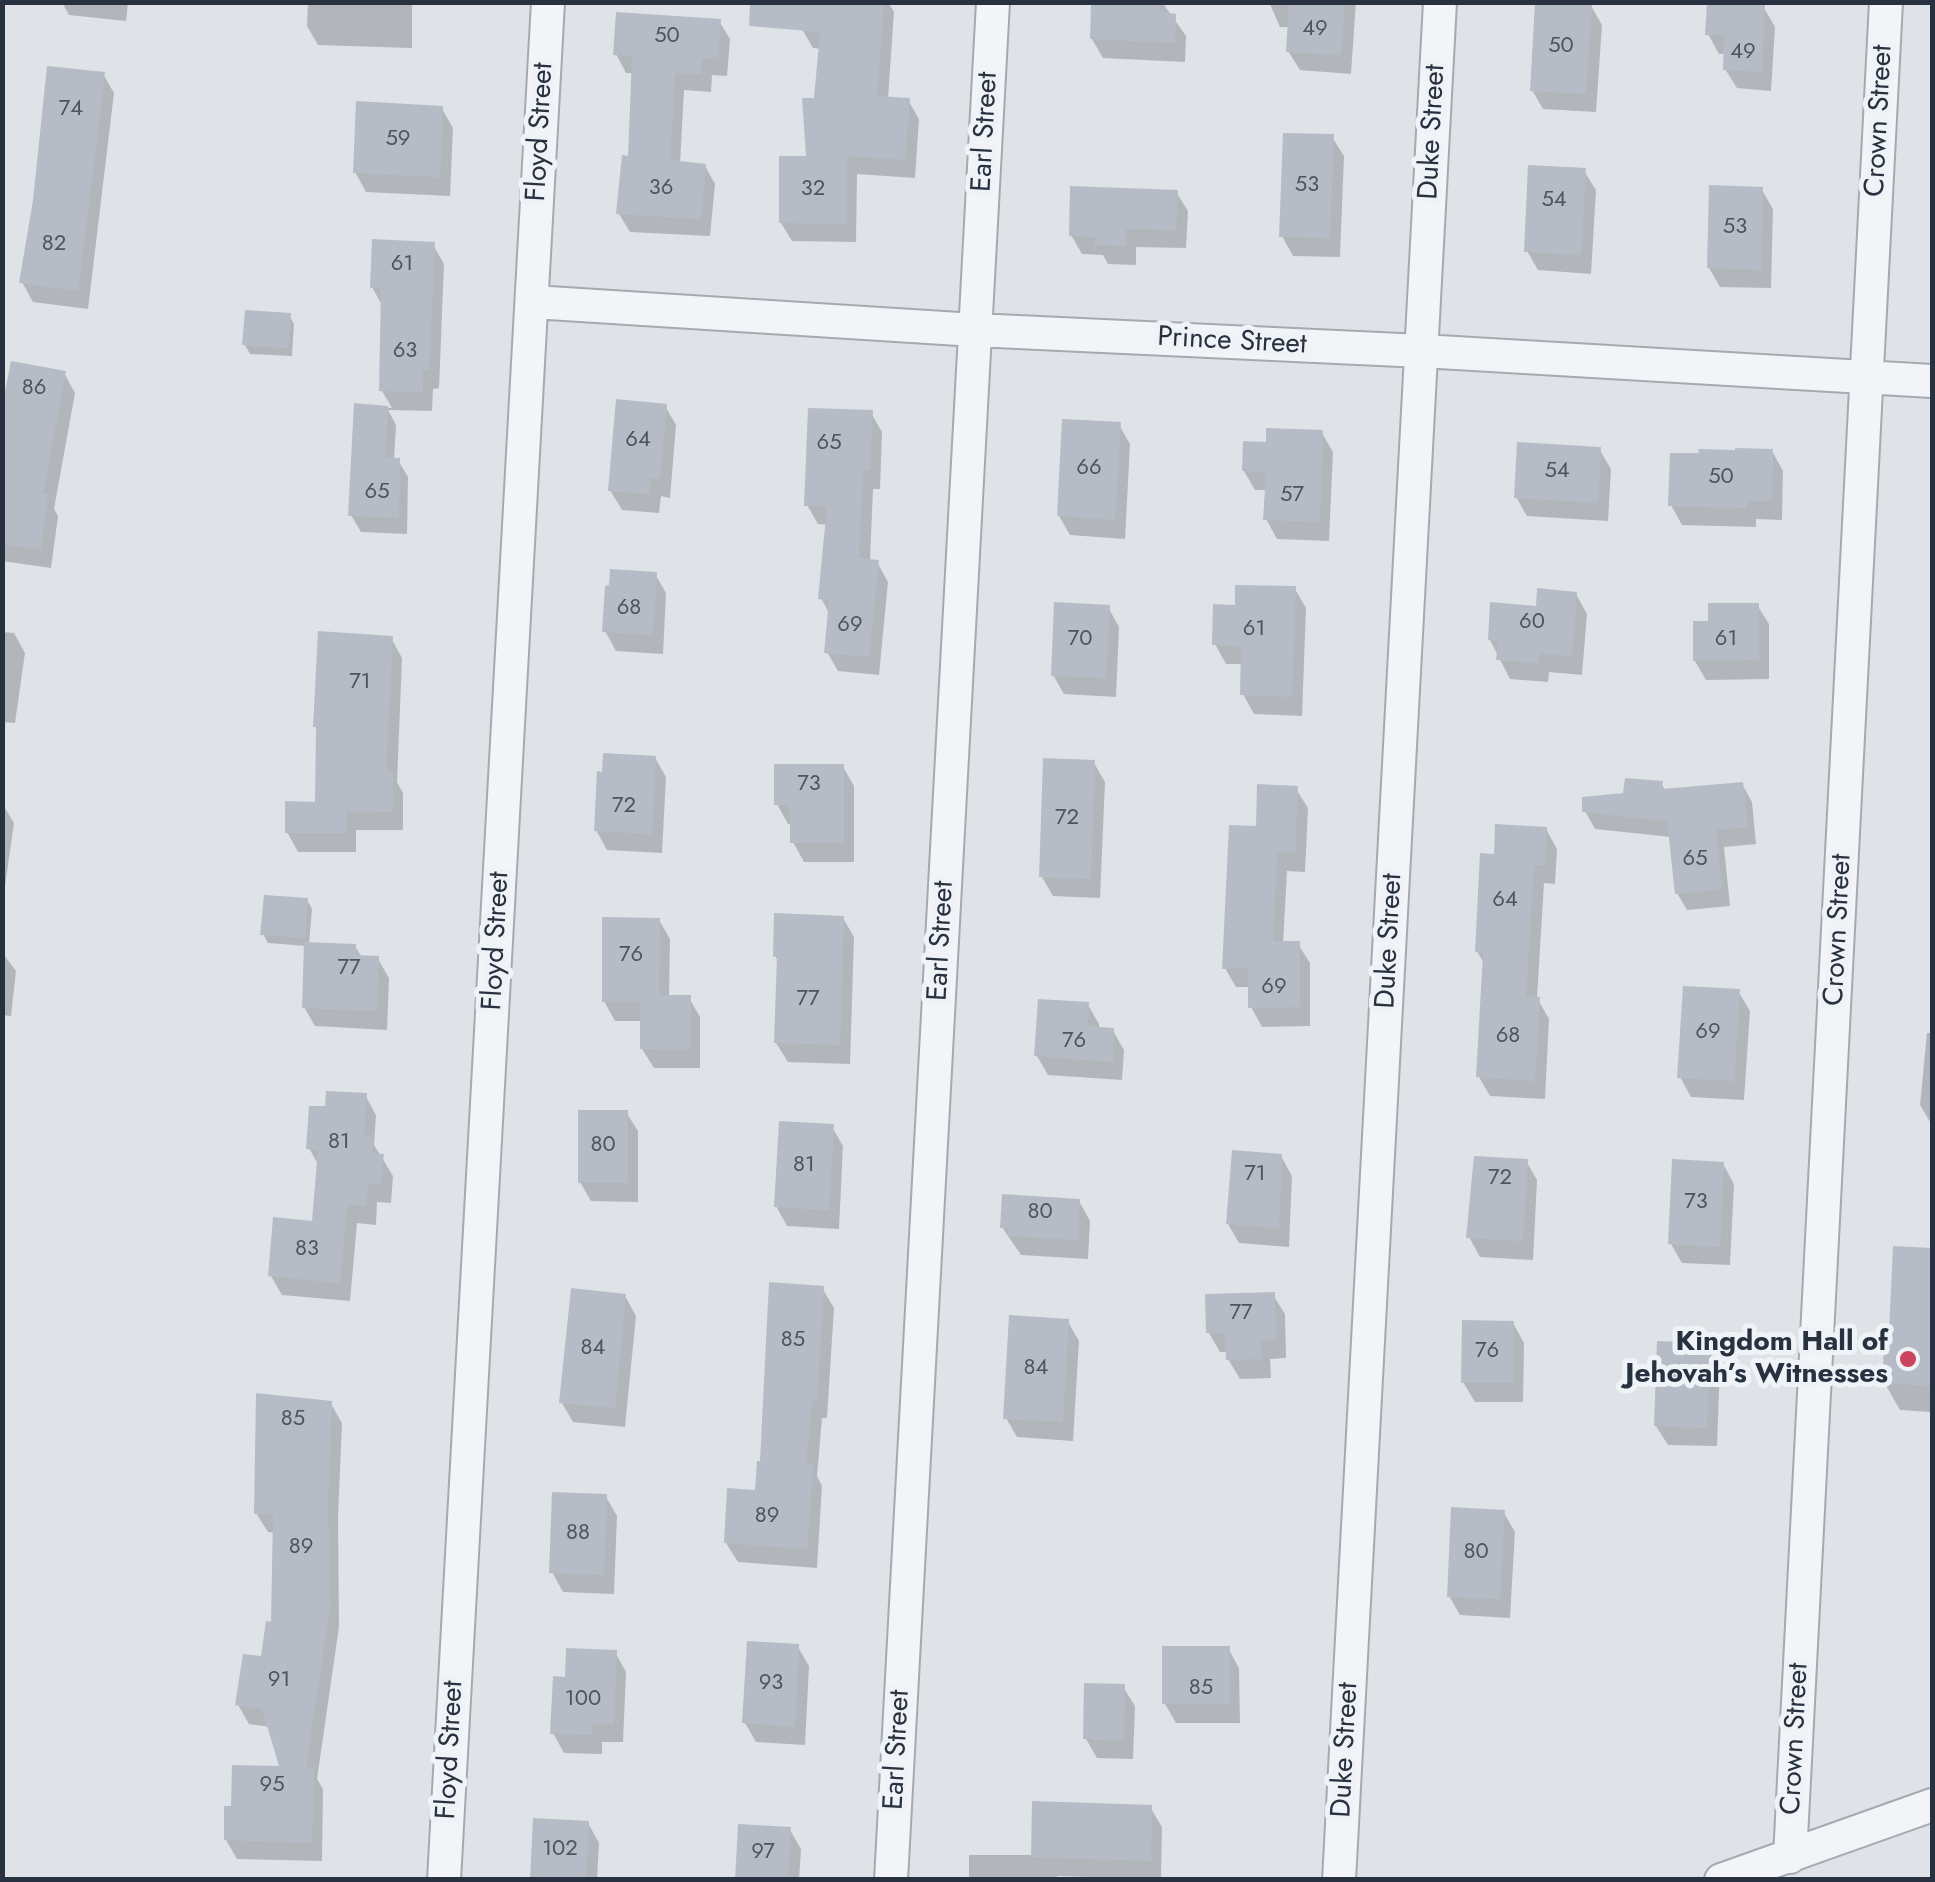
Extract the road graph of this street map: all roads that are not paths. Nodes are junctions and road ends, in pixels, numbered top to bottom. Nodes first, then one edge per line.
1 (548, 2) edge
2 (992, 2) edge
3 (1440, 2) edge
4 (1886, 2) edge
5 (532, 302) junction
6 (975, 330) junction
7 (1422, 351) junction
8 (1867, 378) junction
9 (1932, 381) edge
10 (1932, 1806) edge
11 (1790, 1857) junction
12 (444, 1880) edge
13 (890, 1880) edge
14 (1340, 1880) edge
15 (1721, 1880) edge

1 - 5 street, Floyd Street
2 - 6 street, Earl Street
3 - 7 street, Duke Street
4 - 8 street, Crown Street
5 - 6 street, Prince Street
5 - 12 street, Floyd Street
6 - 7 street, Prince Street
6 - 13 street, Earl Street
7 - 8 street, Prince Street
7 - 14 street, Duke Street
8 - 9 street, Prince Street
8 - 11 street, Crown Street
10 - 11 street
11 - 15 street

